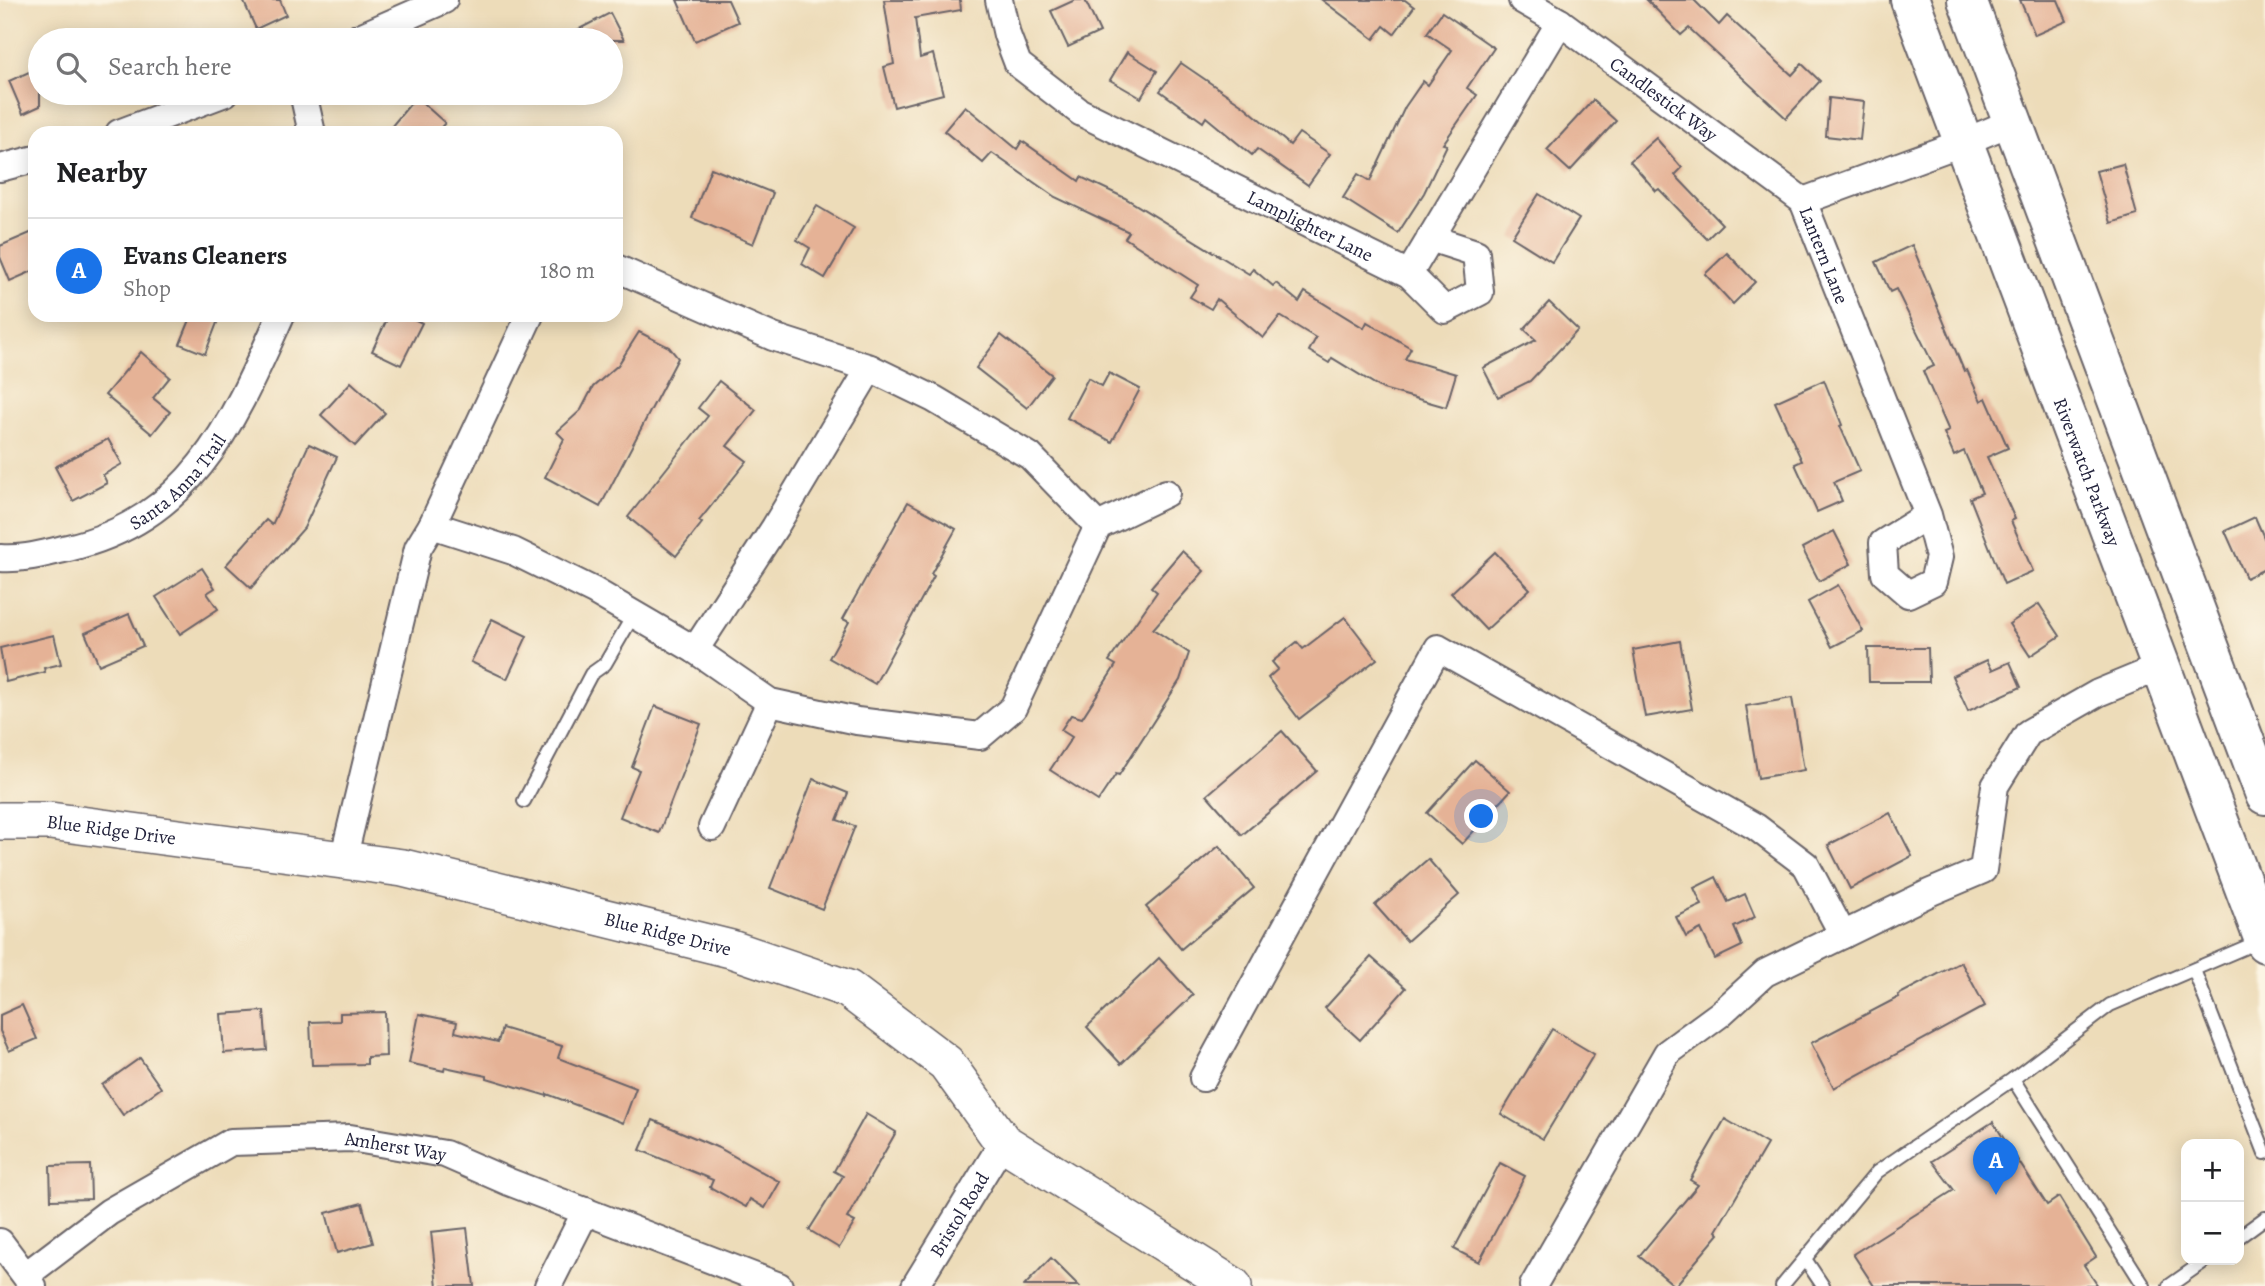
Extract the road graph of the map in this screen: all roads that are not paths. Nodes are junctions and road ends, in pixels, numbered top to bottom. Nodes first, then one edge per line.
1 (444, 0) edge
2 (999, 0) edge
3 (1522, 0) edge
4 (1910, 0) edge
5 (1967, 0) edge
6 (1560, 22) junction
7 (380, 28) edge
8 (193, 105) edge
9 (306, 105) edge
10 (2012, 122) junction
11 (138, 126) edge
12 (310, 126) edge
13 (1964, 142) junction
14 (28, 161) edge
15 (0, 169) edge
16 (1803, 201) junction
17 (1430, 238) junction
18 (623, 271) edge
19 (1409, 274) junction
20 (278, 322) edge
21 (527, 322) edge
22 (870, 368) junction
23 (1166, 492) dead end
24 (1928, 515) dead end
25 (432, 525) junction
26 (1098, 526) junction
27 (0, 558) edge
28 (634, 614) junction
29 (695, 650) junction
30 (2161, 667) junction
31 (770, 702) junction
32 (2265, 796) edge
33 (524, 801) dead end
34 (0, 821) edge
35 (712, 827) dead end
36 (343, 860) junction
37 (1843, 935) junction
38 (2264, 941) edge
39 (2193, 970) junction
40 (1203, 1078) dead end
41 (2013, 1079) junction
42 (1003, 1142) junction
43 (2265, 1153) edge
44 (586, 1211) junction
45 (2265, 1218) edge
46 (2244, 1233) edge
47 (0, 1242) edge
48 (1805, 1259) junction
49 (2199, 1265) edge
50 (30, 1281) edge
51 (548, 1286) edge
52 (779, 1286) edge
53 (915, 1286) edge
54 (1233, 1286) edge
55 (1533, 1286) edge
56 (1782, 1286) edge
57 (1823, 1286) edge
58 (2144, 1286) edge
59 (2169, 1286) edge

1 - 7 street
2 - 19 street, Lamplighter Lane
3 - 6 street, Candlestick Way
4 - 13 main road, Riverwatch Parkway
5 - 10 main road
6 - 16 street, Candlestick Way
6 - 17 street
8 - 11 street
9 - 12 street
10 - 13 street, Lantern Lane
10 - 32 main road
13 - 16 street, Lantern Lane
13 - 30 main road, Riverwatch Parkway
14 - 15 street
16 - 24 street, Lantern Lane
17 - 19 street
17 - 19 street, Lamplighter Lane
18 - 22 street
20 - 27 street, Santa Anna Trail
21 - 25 street
22 - 26 street
22 - 29 street
23 - 26 street
25 - 28 street
25 - 36 street
26 - 31 street
28 - 29 street
28 - 33 lane
29 - 31 street
30 - 37 street
30 - 38 main road, Riverwatch Parkway
31 - 35 street
34 - 36 street, Blue Ridge Drive
36 - 42 street, Blue Ridge Drive
37 - 40 street
37 - 55 street
38 - 39 lane
39 - 41 lane
39 - 43 lane
41 - 48 lane
41 - 58 lane
42 - 53 street, Bristol Road
42 - 54 street, Blue Ridge Drive
44 - 50 street, Amherst Way
44 - 51 street
44 - 52 street, Amherst Way
45 - 46 lane
47 - 50 street
48 - 56 lane
48 - 57 lane
49 - 59 lane

